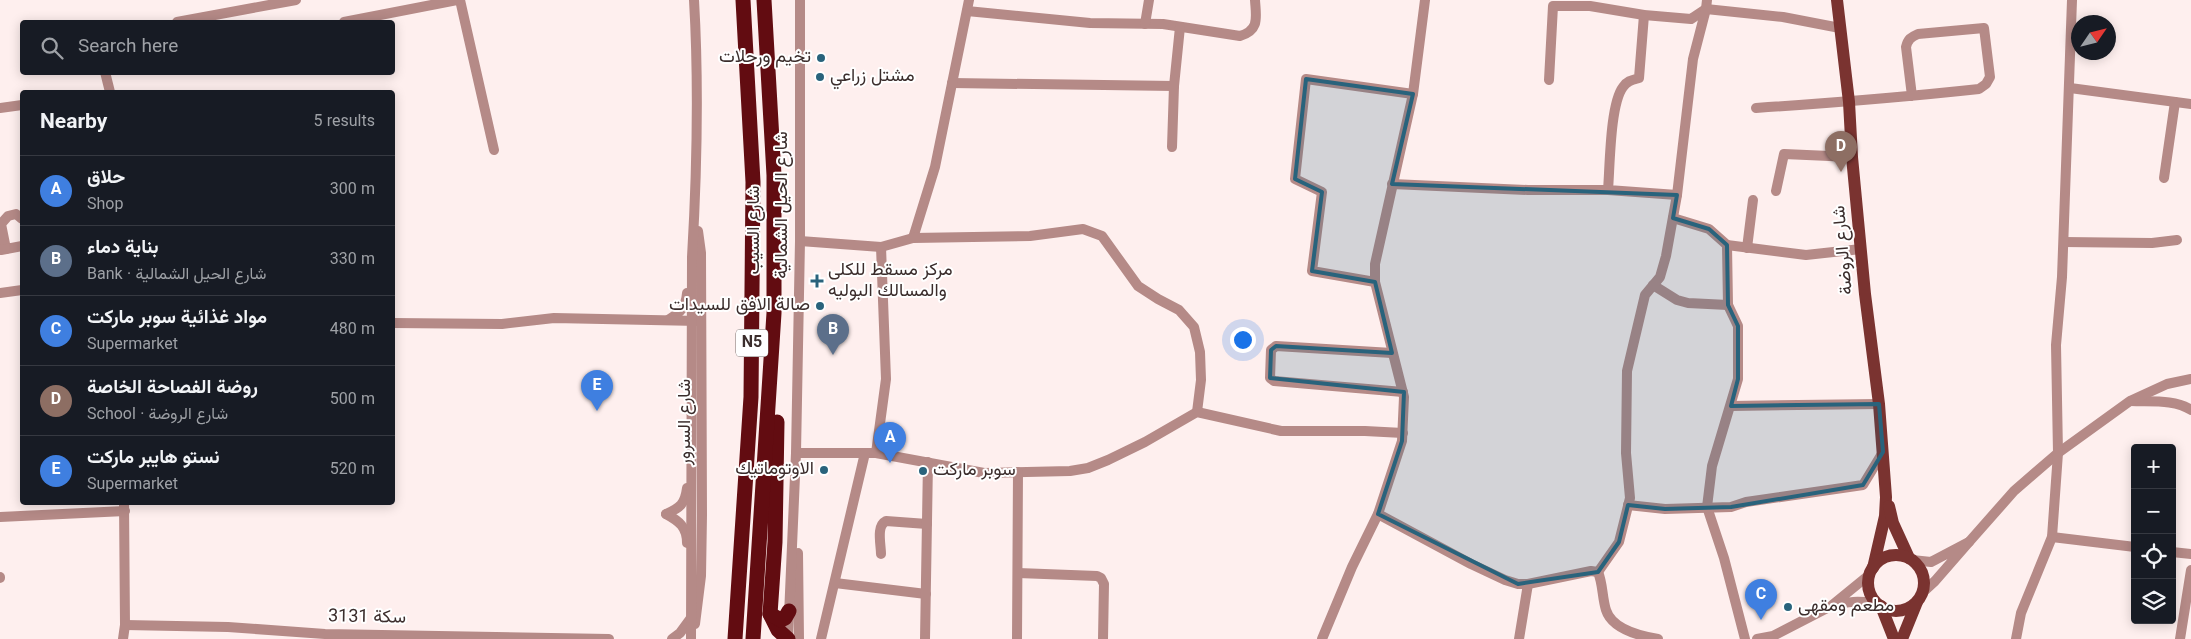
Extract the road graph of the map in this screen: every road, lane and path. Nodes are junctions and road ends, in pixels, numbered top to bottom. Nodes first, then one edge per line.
1 (296, 0) edge
2 (458, 0) edge
3 (694, 0) edge
4 (736, 0) edge
5 (743, 0) edge
6 (764, 0) edge
7 (773, 0) edge
8 (800, 0) edge
9 (969, 0) edge
10 (1149, 0) edge
11 (1255, 0) edge
12 (1425, 0) edge
13 (1837, 0) edge
14 (2072, 0) edge
15 (1553, 3) edge
16 (1707, 4) edge
17 (967, 11) junction
18 (1644, 15) junction
19 (188, 20) edge
20 (354, 20) edge
21 (1145, 24) junction
22 (1180, 26) junction
23 (1840, 28) junction
24 (746, 46) junction
25 (106, 75) edge
26 (1549, 80) dead end
27 (952, 83) junction
28 (1174, 86) junction
29 (2070, 88) junction
30 (110, 90) edge
31 (1413, 94) junction
32 (1912, 96) junction
33 (1849, 102) junction
34 (2175, 102) junction
35 (2191, 104) edge
36 (20, 105) edge
37 (0, 108) edge
38 (1756, 108) dead end
39 (1172, 147) dead end
40 (494, 150) dead end
41 (1852, 157) junction
42 (774, 175) junction
43 (2164, 178) dead end
44 (1392, 184) junction
45 (1608, 190) junction
46 (1776, 192) dead end
47 (1677, 195) junction
48 (1753, 200) dead end
49 (695, 205) junction
50 (20, 217) edge
51 (1673, 218) junction
52 (913, 238) junction
53 (2178, 240) dead end
54 (800, 241) junction
55 (2064, 242) junction
56 (1727, 245) junction
57 (20, 246) edge
58 (881, 247) junction
59 (1747, 248) junction
60 (1861, 248) junction
61 (3, 250) edge
62 (692, 258) junction
63 (1375, 282) junction
64 (1653, 285) junction
65 (20, 290) edge
66 (0, 293) edge
67 (1728, 305) junction
68 (774, 313) junction
69 (666, 321) junction
70 (697, 321) junction
71 (395, 323) edge
72 (1392, 354) junction
73 (2191, 379) edge
74 (692, 383) junction
75 (1403, 392) junction
76 (2130, 401) junction
77 (1879, 404) junction
78 (1731, 406) junction
79 (2191, 410) edge
80 (1197, 412) junction
81 (1403, 433) junction
82 (1883, 452) junction
83 (796, 453) junction
84 (870, 453) junction
85 (2058, 453) junction
86 (928, 462) junction
87 (796, 470) junction
88 (1018, 472) junction
89 (1886, 497) junction
90 (1628, 505) junction
91 (125, 507) edge
92 (1707, 507) junction
93 (1378, 514) junction
94 (0, 517) edge
95 (927, 524) junction
96 (2052, 537) junction
97 (1969, 542) junction
98 (2131, 547) edge
99 (2176, 552) edge
100 (881, 554) dead end
101 (2191, 554) edge
102 (691, 559) junction
103 (1911, 559) junction
104 (2191, 570) edge
105 (1871, 571) junction
106 (1598, 572) junction
107 (1018, 573) junction
108 (834, 583) junction
109 (1528, 584) junction
110 (926, 594) junction
111 (1920, 597) junction
112 (1878, 605) junction
113 (1831, 606) junction
114 (789, 611) junction
115 (770, 614) junction
116 (691, 618) junction
117 (125, 625) junction
118 (228, 628) junction
119 (463, 637) edge
120 (1774, 637) edge
121 (123, 639) edge
122 (226, 639) edge
123 (609, 639) edge
124 (672, 639) edge
125 (692, 639) edge
126 (735, 639) edge
127 (753, 639) edge
128 (788, 639) edge
129 (799, 639) edge
130 (822, 639) edge
131 (925, 639) edge
132 (1017, 639) edge
133 (1103, 639) edge
134 (1322, 639) edge
135 (1519, 639) edge
136 (1658, 639) edge
137 (1745, 639) edge
138 (1757, 639) edge
139 (1894, 639) edge
140 (1902, 639) edge
141 (2016, 639) edge
142 (2180, 639) edge

1 - 19 street
2 - 20 street
2 - 40 street
3 - 49 street, شارع السرور
4 - 24 highway
5 - 24 highway, شارع السيب / N5
6 - 42 highway, شارع السيب / N5
7 - 42 highway
8 - 54 street, شارع الحيل الشمالية
9 - 17 street
10 - 21 street
11 - 22 street
12 - 31 street
13 - 23 main road, شارع الروضة
14 - 29 street
15 - 18 street
15 - 26 street
16 - 18 street
16 - 23 street
16 - 47 street
17 - 21 street
17 - 27 street
18 - 45 street
21 - 22 street
22 - 28 street
23 - 33 main road, شارع الروضة
24 - 126 highway, شارع السيب / N5
25 - 30 street
27 - 28 street
27 - 52 street
28 - 39 street
29 - 34 street
29 - 55 street
31 - 44 street
31 - 63 street
32 - 32 street
32 - 33 street
33 - 38 street
33 - 41 main road, شارع الروضة
34 - 35 street
34 - 43 street
36 - 37 street
41 - 46 street
41 - 60 main road, شارع الروضة
42 - 68 highway, شارع السيب / N5
44 - 45 street
44 - 63 street
45 - 47 street
47 - 51 street
48 - 59 street
49 - 62 street, شارع السرور
49 - 70 street, شارع السرور
50 - 61 street
51 - 56 street
51 - 64 street
52 - 58 street
52 - 80 street
53 - 55 street
54 - 58 street
54 - 83 street, شارع الحيل الشمالية
55 - 85 street
56 - 59 street
56 - 67 street
57 - 61 street
58 - 84 street
59 - 60 street
60 - 77 main road, شارع الروضة
62 - 69 street
62 - 70 street, شارع السرور
63 - 72 street
64 - 67 street
64 - 90 street
65 - 66 street
67 - 78 street
68 - 115 highway
68 - 127 highway, شارع السيب / N5
69 - 70 street
69 - 71 street
70 - 74 street, شارع السرور
70 - 125 street, شارع السرور
72 - 75 street
72 - 75 street
73 - 76 street
74 - 102 street, شارع السرور
74 - 102 street
75 - 81 street
76 - 79 street
76 - 85 street
77 - 78 street
77 - 82 main road, شارع الروضة
78 - 92 street
80 - 81 street
80 - 88 street
81 - 93 street
82 - 89 main road, شارع الروضة
82 - 92 street
83 - 84 street
83 - 87 street, شارع الحيل الشمالية
84 - 86 street
84 - 108 street
85 - 96 street
85 - 97 street
86 - 88 street
86 - 95 street
87 - 114 street, شارع الحيل الشمالية
87 - 129 street, شارع الحيل الشمالية
88 - 107 street
89 - 103 main road, شارع الروضة
89 - 105 main road, شارع الروضة
90 - 92 street
90 - 106 street
91 - 94 street
91 - 117 street
92 - 137 street
93 - 109 street
93 - 134 street
95 - 100 street
95 - 110 street
96 - 98 street
96 - 141 street
97 - 103 street
97 - 111 street
99 - 101 street
102 - 116 street, شارع السرور
103 - 105 main road
103 - 111 main road
104 - 142 street
105 - 112 main road
105 - 113 street
106 - 109 street
106 - 136 street
107 - 132 street
107 - 133 street
108 - 110 street
108 - 130 street
109 - 135 street
110 - 131 street
111 - 112 main road
111 - 140 main road
112 - 113 street
112 - 139 main road
113 - 120 street
114 - 115 highway
114 - 128 street, شارع الحيل الشمالية
115 - 128 highway
116 - 124 street
116 - 125 street, شارع السرور
117 - 118 street, سكة 3131
117 - 121 street
118 - 119 street, سكة 3131
118 - 122 street
119 - 123 street, سكة 3131
120 - 138 street

